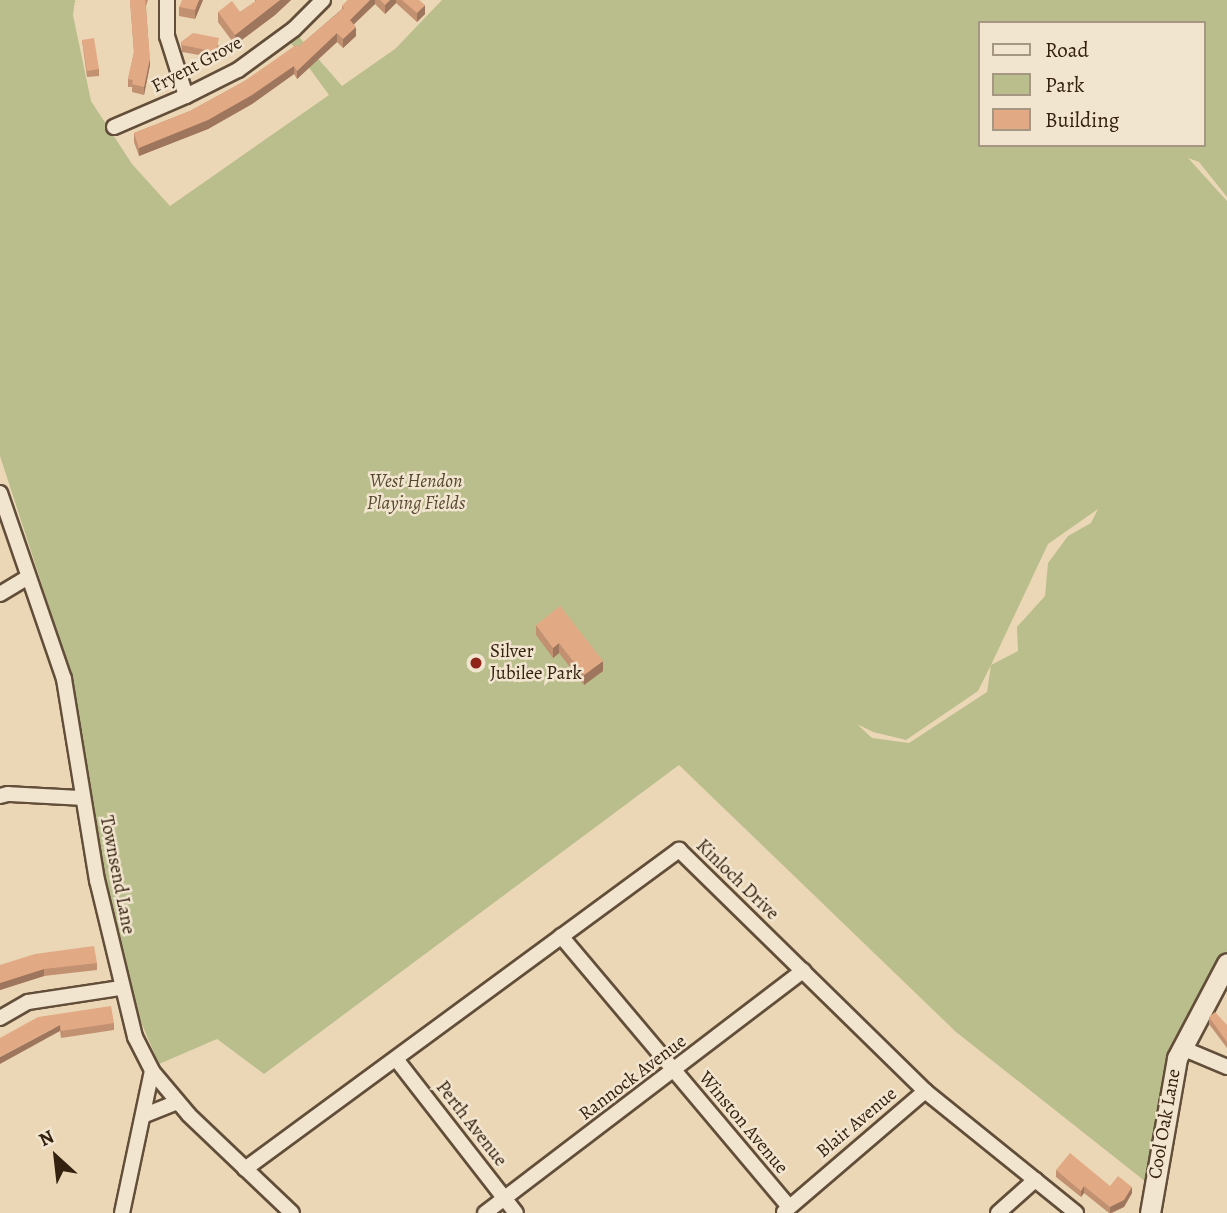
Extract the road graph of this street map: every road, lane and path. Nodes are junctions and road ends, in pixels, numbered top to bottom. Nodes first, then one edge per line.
1 (167, 0) edge
2 (323, 0) edge
3 (186, 96) junction
4 (114, 127) dead end
5 (0, 493) edge
6 (27, 578) junction
7 (0, 594) edge
8 (0, 796) edge
9 (82, 798) junction
10 (561, 936) junction
11 (1227, 963) edge
12 (803, 971) junction
13 (121, 988) junction
14 (0, 1018) edge
15 (1182, 1048) junction
16 (396, 1059) junction
17 (1227, 1068) edge
18 (152, 1071) junction
19 (674, 1071) junction
20 (925, 1091) junction
21 (177, 1102) junction
22 (145, 1115) junction
23 (245, 1169) junction
24 (1035, 1180) junction
25 (505, 1199) junction
26 (786, 1210) edge
27 (122, 1213) edge
28 (292, 1213) edge
29 (485, 1213) edge
30 (516, 1213) edge
31 (998, 1213) edge
32 (1076, 1213) edge
33 (1150, 1213) edge

1 - 3 street
2 - 3 street, Fryent Grove
3 - 4 street, Fryent Grove
5 - 6 street, Townsend Lane
6 - 7 street
6 - 9 street, Townsend Lane
8 - 9 street
9 - 13 street, Townsend Lane
10 - 12 street, Kinloch Drive
10 - 16 street, Kinloch Drive
10 - 19 street, Winston Avenue
11 - 15 street, Cool Oak Lane
12 - 19 street, Rannock Avenue
12 - 20 street, Kinloch Drive
13 - 14 street
13 - 18 street, Townsend Lane
15 - 17 street
15 - 33 street, Cool Oak Lane
16 - 23 street, Kinloch Drive
16 - 25 street, Perth Avenue
18 - 21 street, Townsend Lane
18 - 22 street
19 - 25 street, Rannock Avenue
19 - 26 street, Winston Avenue
20 - 24 street, Kinloch Drive
20 - 26 street, Blair Avenue
21 - 22 street
21 - 23 street, Townsend Lane
22 - 27 street
23 - 28 street, Townsend Lane
24 - 31 street
24 - 32 street, Kinloch Drive
25 - 29 street, Rannock Avenue
25 - 30 street, Perth Avenue

